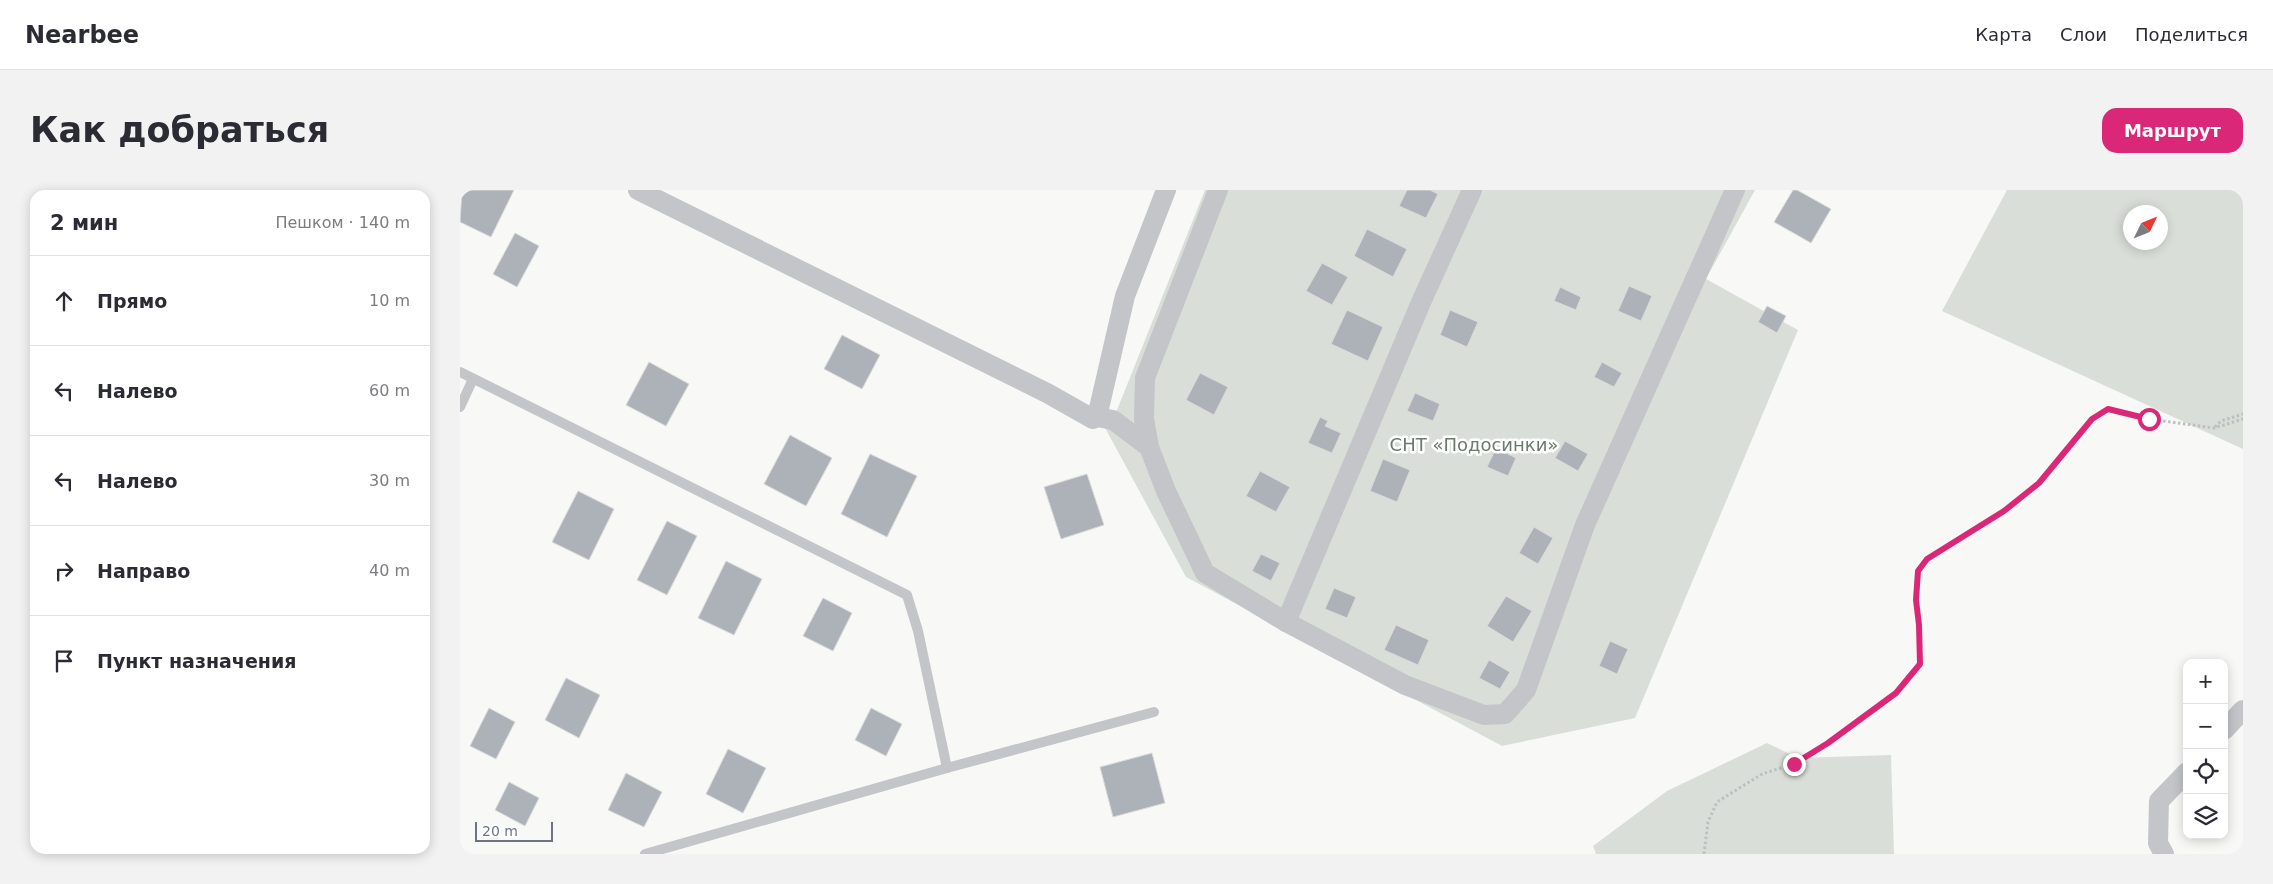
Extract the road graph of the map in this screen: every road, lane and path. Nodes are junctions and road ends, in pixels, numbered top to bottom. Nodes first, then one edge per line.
1 (638, 190) edge
2 (1166, 190) edge
3 (1218, 190) edge
4 (1472, 190) edge
5 (1735, 190) edge
6 (460, 372) edge
7 (473, 379) junction
8 (460, 407) edge
9 (2243, 414) edge
10 (1096, 416) junction
11 (2243, 419) edge
12 (2214, 428) junction
13 (1149, 447) junction
14 (1286, 622) junction
15 (2243, 710) edge
16 (1154, 712) dead end
17 (2228, 726) edge
18 (947, 768) junction
19 (2183, 776) edge
20 (645, 854) edge
21 (1704, 854) edge
22 (2164, 854) edge

1 - 10 street
2 - 10 street
3 - 13 street
4 - 14 street
5 - 14 street
6 - 7 lane
7 - 8 lane
7 - 18 lane
9 - 12 path
10 - 13 street
11 - 12 path
12 - 21 path
13 - 14 street
15 - 17 street
16 - 18 lane
18 - 20 lane
19 - 22 street

